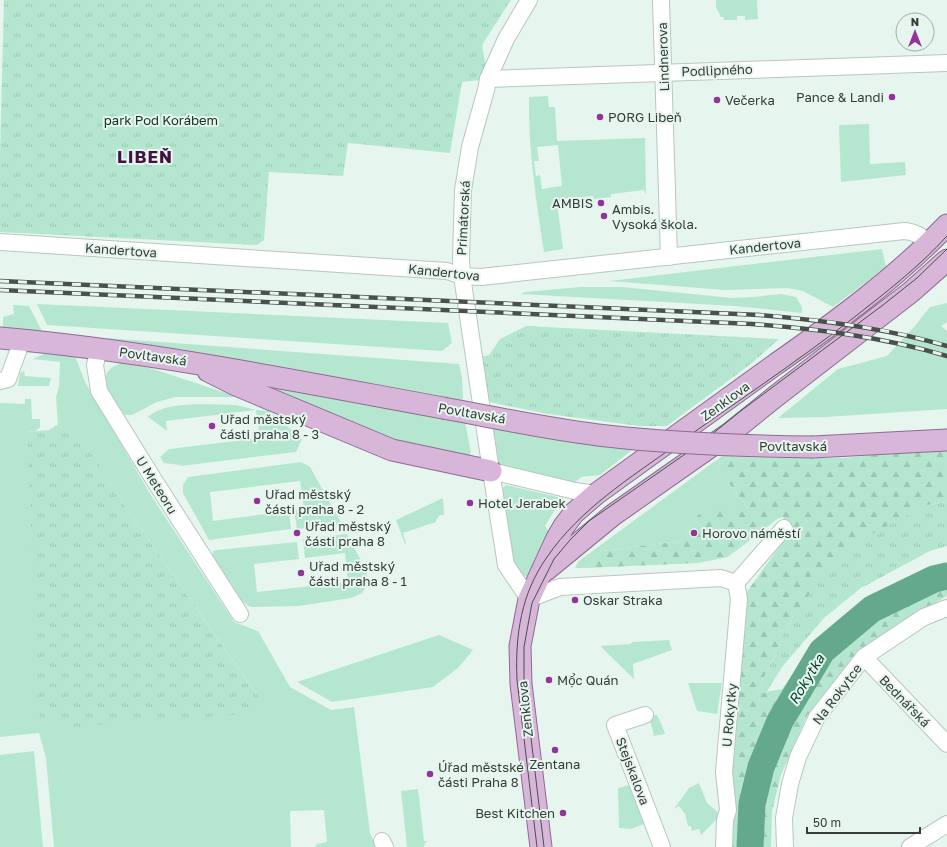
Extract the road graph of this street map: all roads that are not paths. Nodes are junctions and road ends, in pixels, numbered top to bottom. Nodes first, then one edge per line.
1 (529, 0) edge
2 (661, 0) edge
3 (947, 63) edge
4 (663, 72) junction
5 (488, 79) junction
6 (947, 225) edge
7 (0, 242) edge
8 (930, 243) junction
9 (669, 257) junction
10 (947, 260) edge
11 (462, 276) junction
12 (0, 338) edge
13 (22, 340) junction
14 (99, 349) junction
15 (188, 361) junction
16 (0, 381) edge
17 (946, 440) edge
18 (491, 471) junction
19 (596, 494) junction
20 (784, 528) dead end
21 (540, 574) junction
22 (736, 583) junction
23 (529, 599) junction
24 (947, 608) edge
25 (240, 614) dead end
26 (864, 657) junction
27 (646, 715) dead end
28 (947, 744) edge
29 (947, 824) edge
30 (541, 847) edge
31 (662, 847) edge
32 (724, 847) edge
33 (785, 847) edge
34 (910, 847) edge

1 - 5 street, Primátorská
2 - 4 street, Lindnerova
3 - 4 street, Podlipného
4 - 5 street, Podlipného
4 - 9 street, Lindnerova
5 - 11 street, Primátorská
6 - 8 main road, Zenklova
7 - 11 street, Kandertova
8 - 9 street, Kandertova
8 - 10 main road, Zenklova
8 - 19 main road, Zenklova
9 - 11 street, Kandertova
10 - 21 main road, Zenklova
11 - 18 street, Primátorská
12 - 13 main road, Povltavská
13 - 14 main road, Povltavská
13 - 16 street
14 - 15 main road, Povltavská
14 - 25 street, U Meteoru
15 - 17 main road, Povltavská, bridge
15 - 18 main road
18 - 19 street
18 - 23 street, Primátorská
19 - 21 main road, Zenklova
20 - 22 street
21 - 23 main road, Zenklova
22 - 23 street
22 - 32 street, U Rokytky
23 - 30 main road, Zenklova
24 - 26 street, Na Rokytce
26 - 28 street, Bednářská
26 - 33 street, Na Rokytce
27 - 31 street, Stejskalova
29 - 34 street

